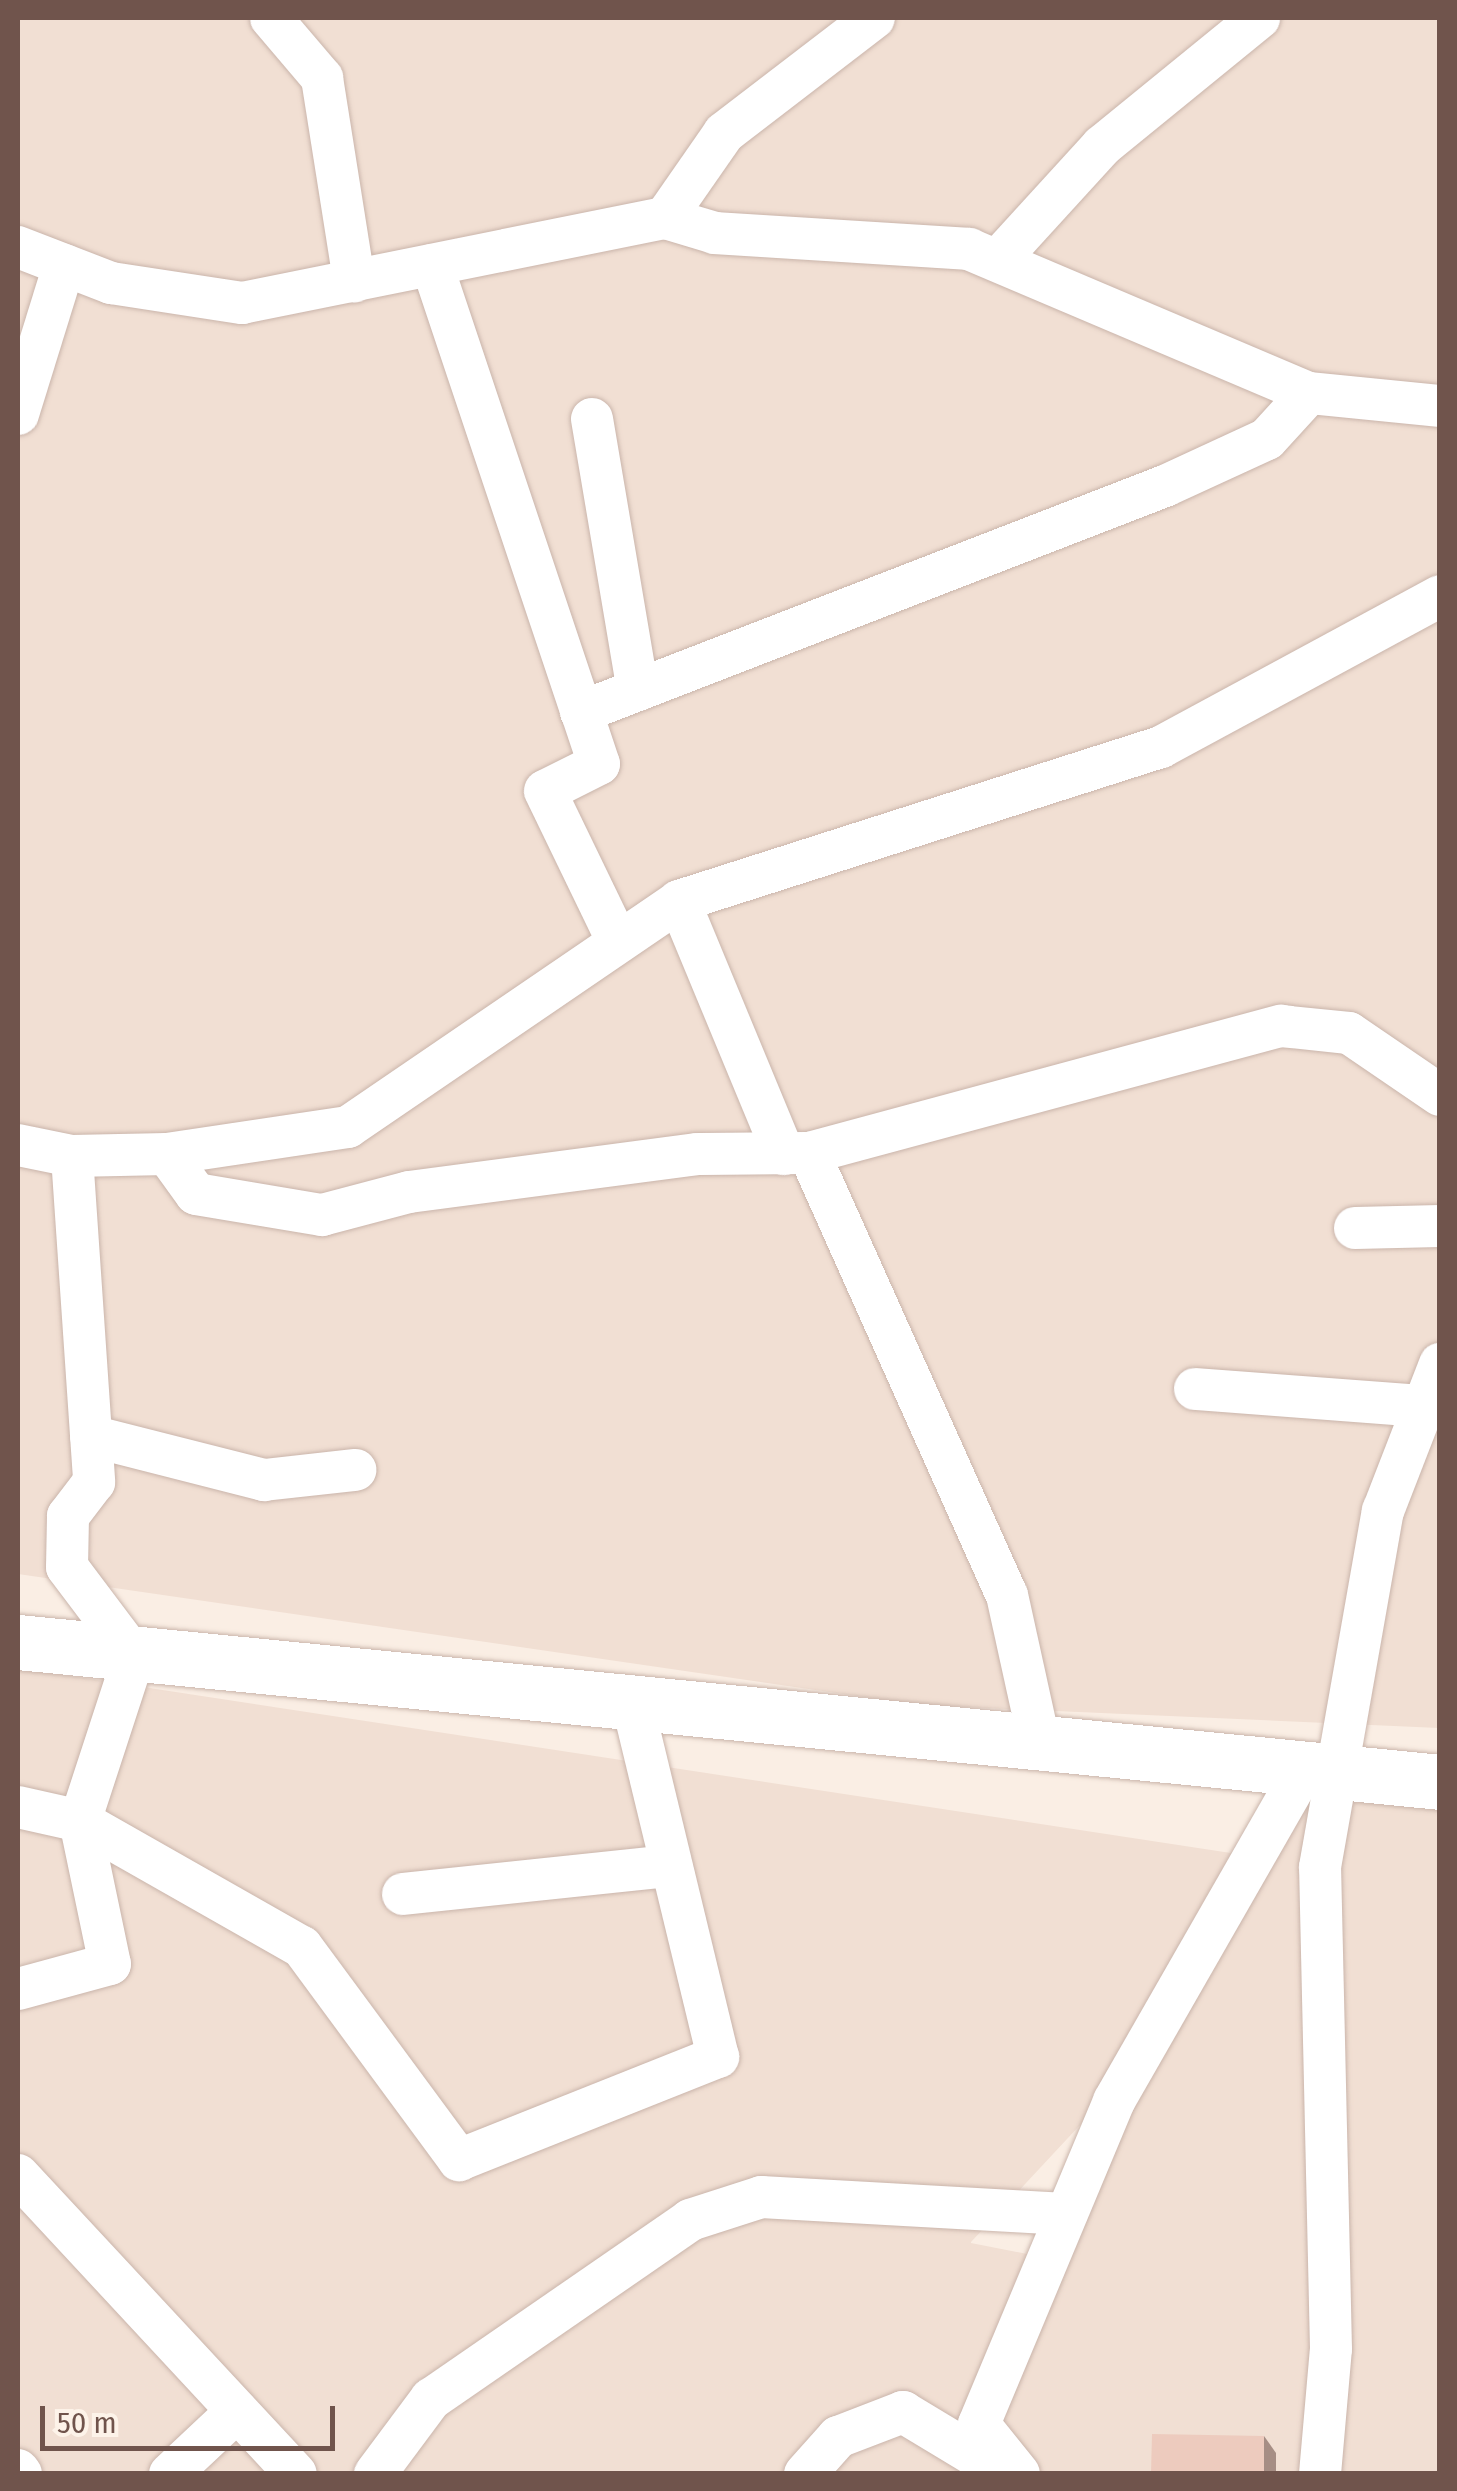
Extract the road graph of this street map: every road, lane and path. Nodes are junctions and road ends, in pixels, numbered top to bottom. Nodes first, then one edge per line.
1 (271, 18) edge
2 (874, 18) edge
3 (1259, 18) edge
4 (666, 218) junction
5 (18, 247) edge
6 (998, 260) junction
7 (64, 265) junction
8 (432, 265) junction
9 (354, 281) junction
10 (1308, 393) junction
11 (1440, 406) edge
12 (18, 414) edge
13 (592, 419) dead end
14 (1440, 596) edge
15 (638, 690) junction
16 (581, 712) junction
17 (679, 901) junction
18 (616, 938) junction
19 (1440, 1094) edge
20 (18, 1144) edge
21 (167, 1154) junction
22 (796, 1154) junction
23 (72, 1156) junction
24 (1440, 1226) edge
25 (1356, 1228) dead end
26 (1440, 1364) edge
27 (1195, 1388) dead end
28 (1423, 1406) junction
29 (90, 1436) junction
30 (355, 1470) dead end
31 (18, 1642) edge
32 (134, 1656) junction
33 (633, 1705) junction
34 (1040, 1745) junction
35 (1320, 1772) junction
36 (1440, 1782) edge
37 (18, 1807) edge
38 (80, 1822) junction
39 (671, 1866) junction
40 (403, 1894) dead end
41 (18, 1989) edge
42 (18, 2175) edge
43 (1066, 2214) junction
44 (237, 2411) junction
45 (170, 2474) edge
46 (296, 2474) edge
47 (375, 2474) edge
48 (806, 2474) edge
49 (1018, 2474) edge
50 (1320, 2474) edge

1 - 9 street
2 - 4 street
3 - 6 street
4 - 6 street
4 - 8 street
5 - 7 street
6 - 10 street
7 - 9 street
7 - 12 street
8 - 9 street
8 - 16 street
10 - 11 street
10 - 15 street
13 - 15 street
14 - 17 street
15 - 16 street
16 - 18 street
17 - 18 street
17 - 22 street
18 - 21 street
19 - 22 street
20 - 23 street
21 - 22 street
21 - 23 street
22 - 34 street
23 - 29 street
24 - 25 street
26 - 28 street
27 - 28 street
28 - 35 street
29 - 30 street
29 - 32 street
31 - 32 main road
32 - 33 main road
32 - 38 street
33 - 34 main road
33 - 39 street
34 - 35 main road
35 - 36 main road
35 - 43 street
35 - 50 street
37 - 38 street
38 - 39 street
38 - 41 street
39 - 40 street
42 - 44 street
43 - 47 street
43 - 49 street
44 - 45 street
44 - 46 street
48 - 49 street

